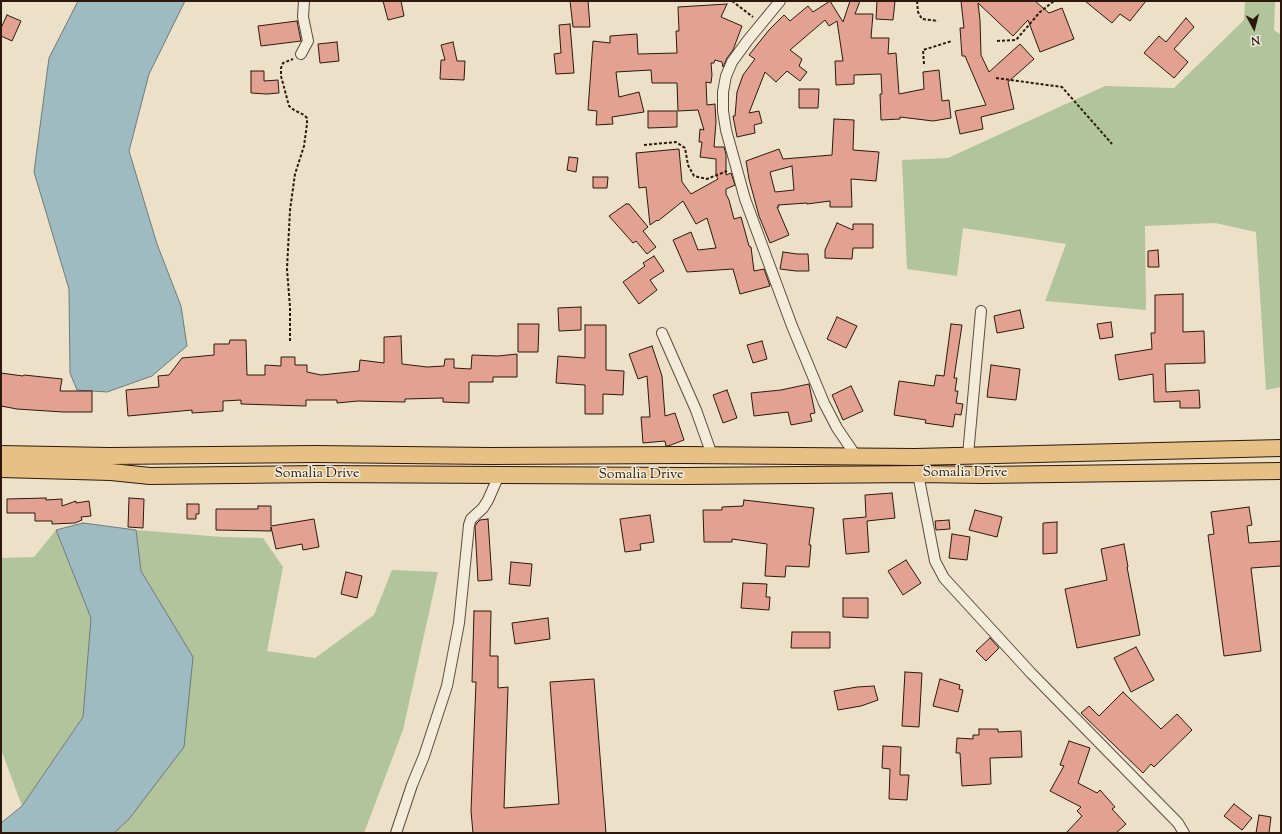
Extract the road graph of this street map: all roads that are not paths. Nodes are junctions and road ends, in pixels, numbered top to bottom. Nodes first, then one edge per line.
1 (304, 1) edge
2 (780, 1) edge
3 (301, 54) road end
4 (980, 311) dead end
5 (662, 333) dead end
6 (1281, 448) edge
7 (1, 454) edge
8 (968, 455) junction
9 (712, 456) junction
10 (856, 456) junction
11 (1, 469) edge
12 (1281, 471) edge
13 (918, 474) junction
14 (498, 475) junction
15 (396, 833) edge
16 (1184, 833) edge

1 - 3 street
2 - 10 street
4 - 8 street
5 - 9 street
6 - 8 main road, Somalia Drive
7 - 9 main road, Somalia Drive
8 - 10 main road, Somalia Drive
9 - 10 main road, Somalia Drive
11 - 14 main road, Somalia Drive
12 - 13 main road, Somalia Drive
13 - 14 main road, Somalia Drive
13 - 16 street
14 - 15 street

